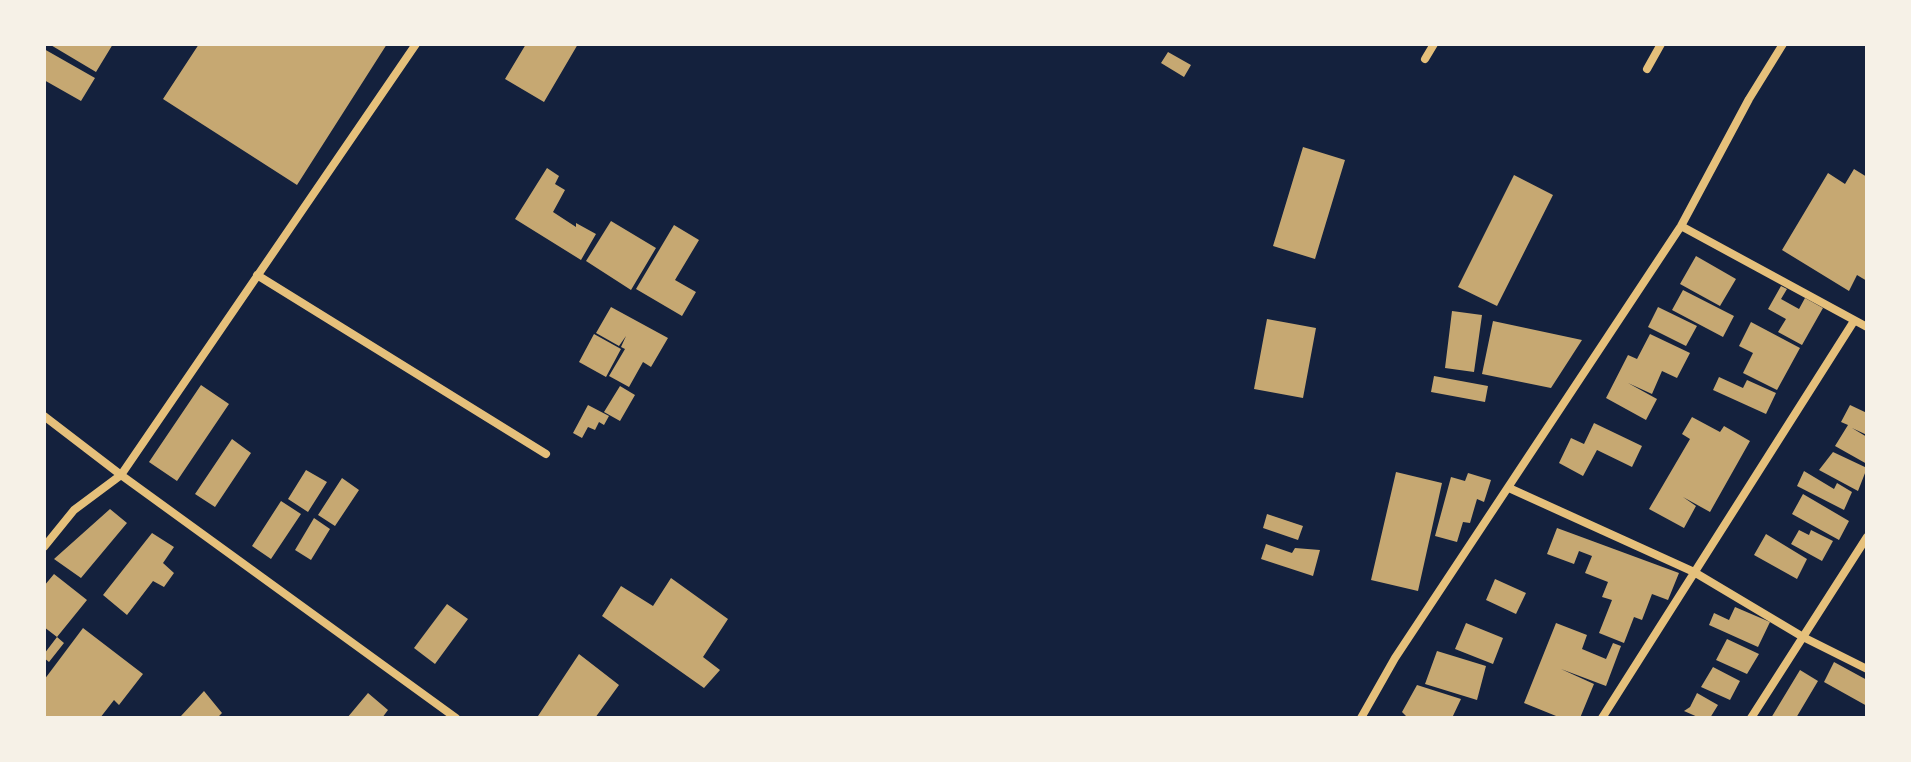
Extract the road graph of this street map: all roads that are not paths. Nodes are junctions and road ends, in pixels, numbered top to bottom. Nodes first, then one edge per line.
1 (416, 44) edge
2 (1434, 44) edge
3 (1661, 44) edge
4 (1783, 44) edge
5 (1425, 59) dead end
6 (1647, 69) dead end
7 (1681, 226) junction
8 (257, 275) junction
9 (1854, 321) junction
10 (1867, 327) edge
11 (44, 416) edge
12 (546, 454) dead end
13 (121, 475) junction
14 (1509, 488) junction
15 (1867, 537) edge
16 (44, 547) edge
17 (1694, 572) junction
18 (1803, 637) junction
19 (1867, 669) edge
20 (456, 718) edge
21 (1361, 718) edge
22 (1602, 718) edge
23 (1751, 718) edge

1 - 8 street
2 - 5 street
3 - 6 street
4 - 7 street
7 - 9 street
7 - 14 street
8 - 12 street
8 - 13 street
9 - 10 street
9 - 17 street
11 - 13 street
13 - 16 street
13 - 20 street
14 - 17 street
14 - 21 street
15 - 18 street
17 - 18 street
17 - 22 street
18 - 19 street
18 - 23 street

